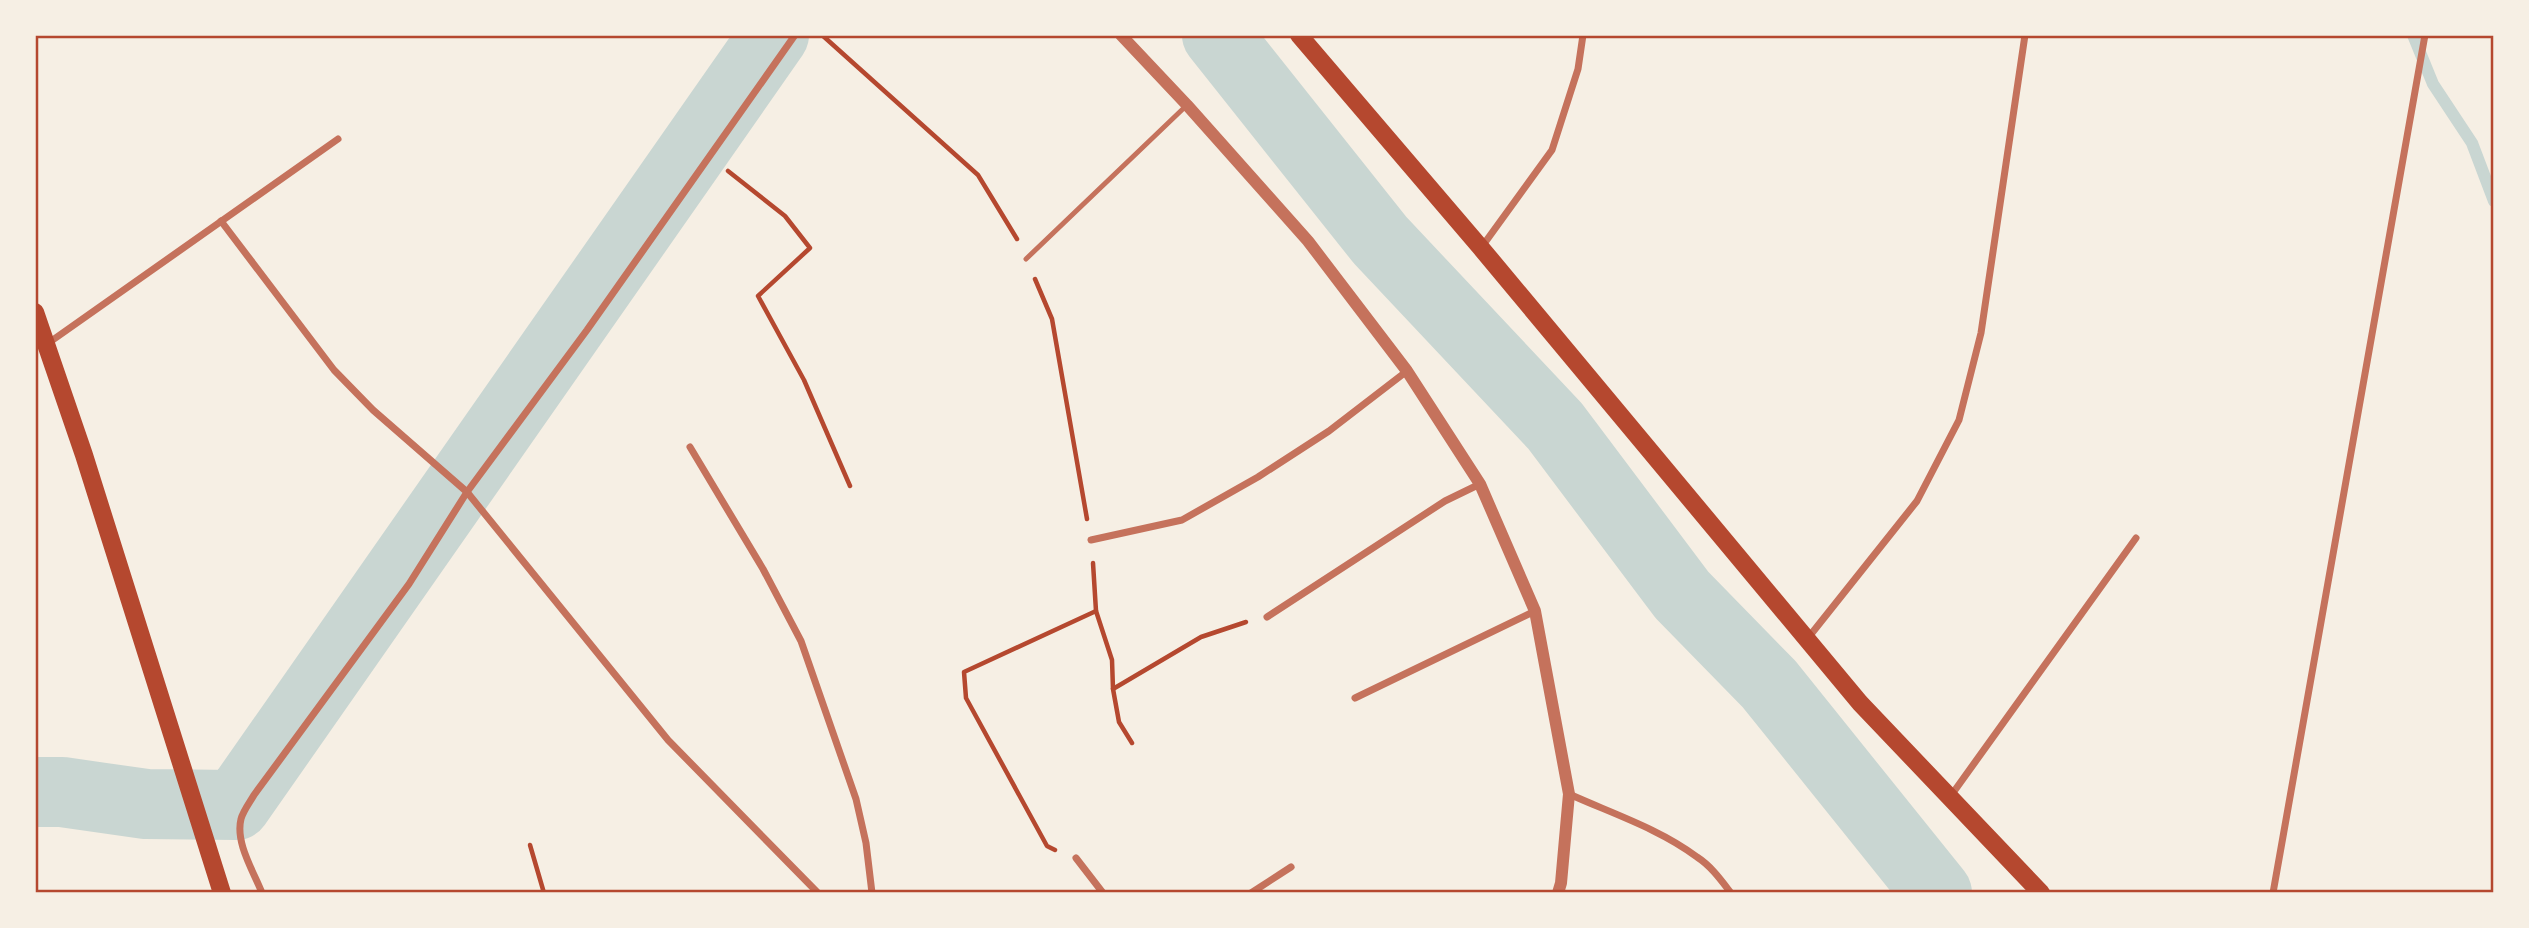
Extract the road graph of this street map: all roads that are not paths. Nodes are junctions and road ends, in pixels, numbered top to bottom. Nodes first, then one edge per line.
1 (794, 35) edge
2 (1121, 35) edge
3 (1299, 35) edge
4 (1583, 35) edge
5 (2025, 35) edge
6 (2425, 35) edge
7 (1187, 105) junction
8 (338, 139) dead end
9 (221, 221) junction
10 (1481, 248) junction
11 (1026, 259) road end
12 (35, 312) edge
13 (46, 345) junction
14 (1408, 370) junction
15 (690, 447) dead end
16 (1480, 484) junction
17 (464, 490) junction
18 (2136, 538) dead end
19 (1091, 540) road end
20 (1535, 611) junction
21 (1267, 617) road end
22 (1807, 639) junction
23 (1355, 698) dead end
24 (1569, 794) junction
25 (1950, 797) junction
26 (1076, 858) road end
27 (1291, 867) dead end
28 (222, 893) edge
29 (262, 893) edge
30 (818, 893) edge
31 (872, 893) edge
32 (1103, 893) edge
33 (1251, 893) edge
34 (1558, 893) edge
35 (1731, 893) edge
36 (2041, 893) edge
37 (2273, 893) edge

1 - 17 street
2 - 7 street
3 - 10 main road
4 - 10 street
5 - 22 street
6 - 37 street
7 - 11 lane
7 - 14 street
8 - 9 street
9 - 13 street
9 - 17 street
10 - 22 main road
12 - 13 main road
13 - 28 main road
14 - 16 street
14 - 19 street
15 - 31 street
16 - 20 street
16 - 21 street
17 - 29 street
17 - 30 street
18 - 25 street
20 - 23 street
20 - 24 street
22 - 25 main road
24 - 34 street
24 - 35 street
25 - 36 main road
26 - 32 street
27 - 33 street

